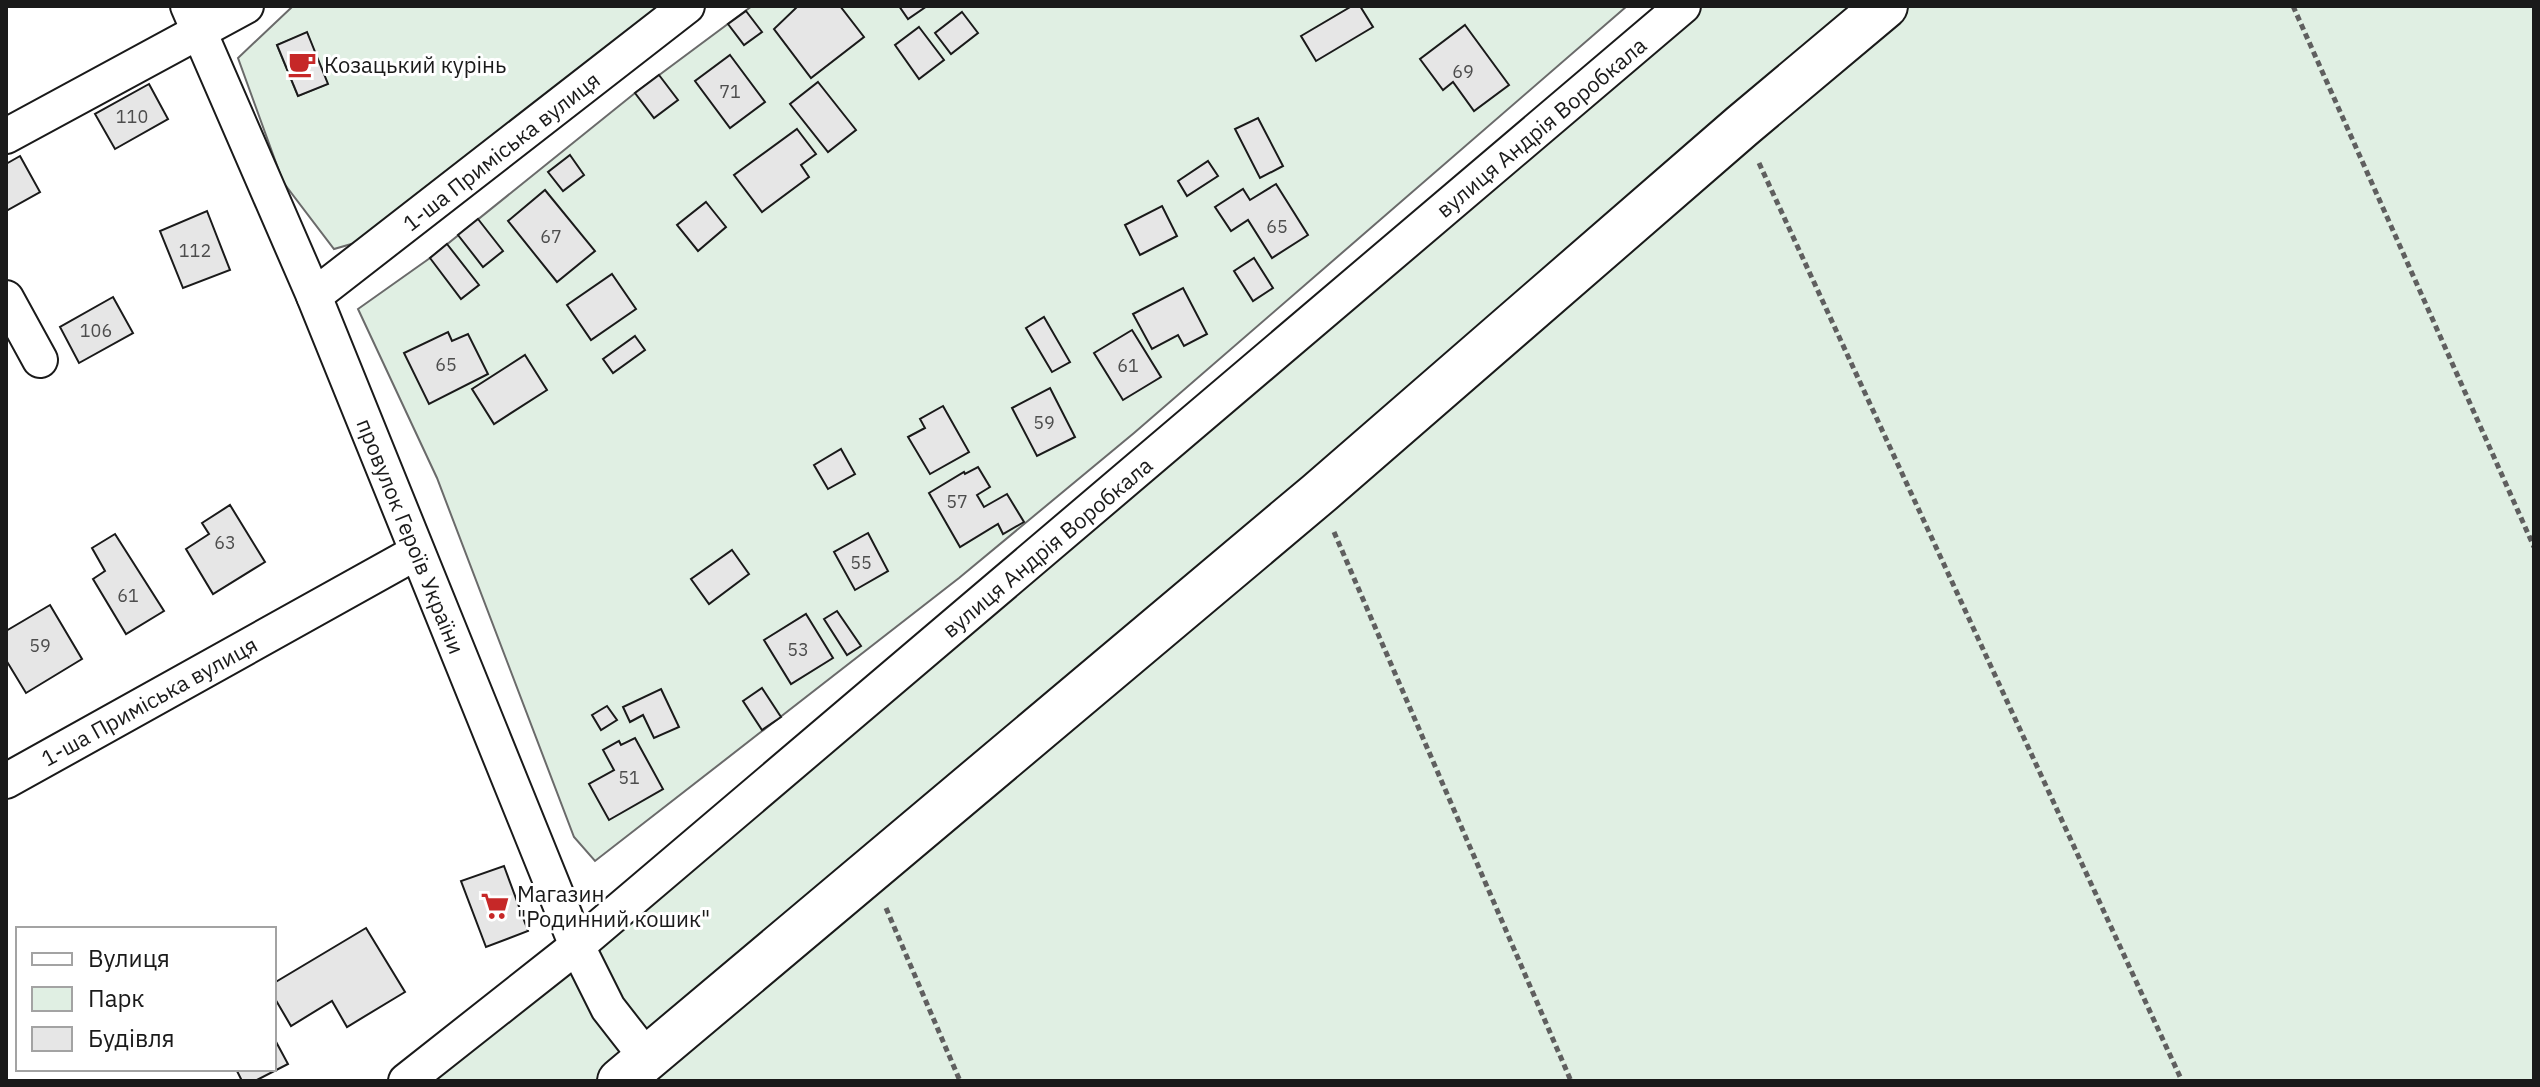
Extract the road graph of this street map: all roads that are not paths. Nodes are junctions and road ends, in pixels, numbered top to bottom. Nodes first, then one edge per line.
1 (246, 6) edge
2 (687, 6) edge
3 (1683, 6) edge
4 (1885, 6) edge
5 (194, 19) edge
6 (6, 136) edge
7 (314, 296) junction
8 (6, 298) edge
9 (40, 360) dead end
10 (417, 552) junction
11 (6, 781) edge
12 (577, 946) junction
13 (633, 1070) edge
14 (406, 1081) edge

1 - 5 street
2 - 7 street, 1-ша Приміська вулиця
3 - 12 street, вулиця Андрія Воробкала
4 - 13 main road
5 - 6 street
5 - 7 street, провулок Героїв України
7 - 10 street, провулок Героїв України
8 - 9 street
10 - 11 street, 1-ша Приміська вулиця
10 - 12 street, провулок Героїв України
12 - 13 street, провулок Героїв України
12 - 14 street, вулиця Андрія Воробкала

